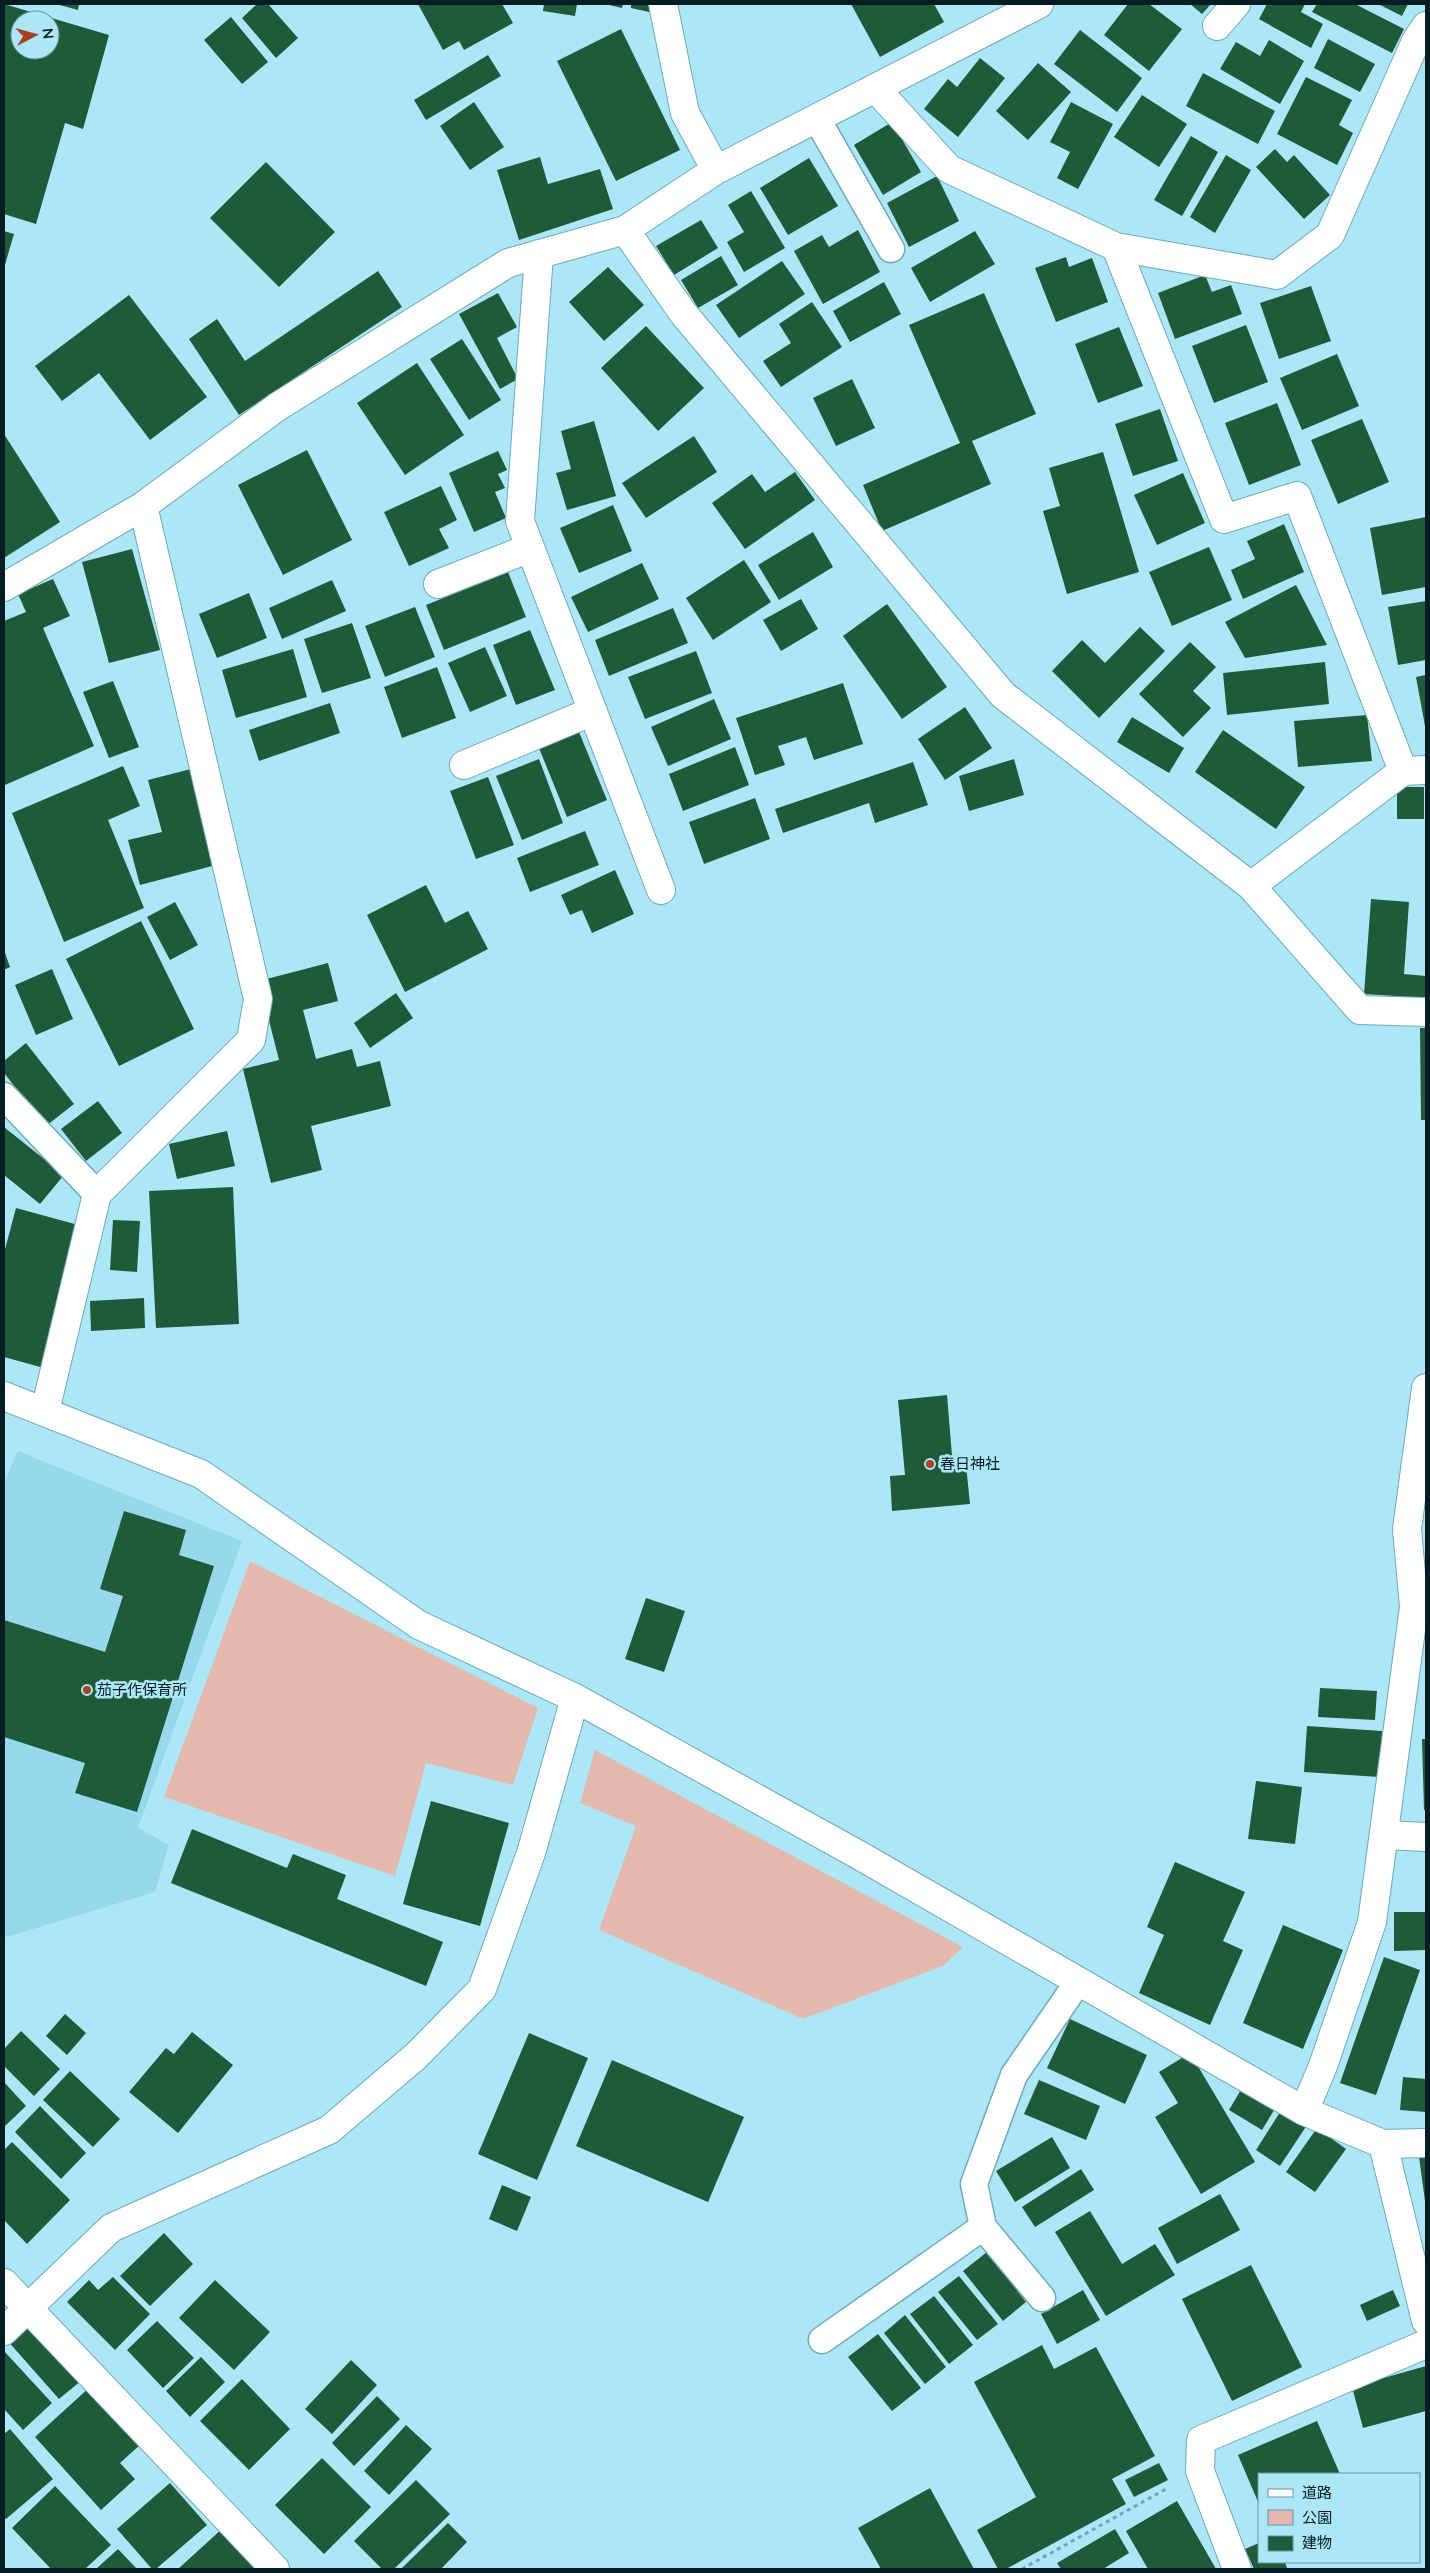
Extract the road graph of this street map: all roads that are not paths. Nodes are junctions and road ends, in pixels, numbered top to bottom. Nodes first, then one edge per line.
1 (663, 4) edge
2 (1039, 4) edge
3 (1236, 4) edge
4 (1217, 26) dead end
5 (1426, 26) edge
6 (876, 90) junction
7 (817, 119) junction
8 (716, 170) junction
9 (625, 230) junction
10 (1116, 247) junction
11 (891, 249) dead end
12 (539, 254) junction
13 (143, 506) junction
14 (530, 548) junction
15 (438, 584) dead end
16 (4, 586) edge
17 (593, 712) junction
18 (464, 765) dead end
19 (1414, 771) edge
20 (1251, 886) junction
21 (661, 890) dead end
22 (1426, 1012) edge
23 (4, 1096) edge
24 (96, 1194) junction
25 (1426, 1388) edge
26 (4, 1396) edge
27 (45, 1411) junction
28 (575, 1698) junction
29 (1384, 1836) junction
30 (1426, 1837) edge
31 (1078, 1982) junction
32 (1304, 2111) junction
33 (1426, 2142) edge
34 (1383, 2144) junction
35 (983, 2227) junction
36 (4, 2283) edge
37 (1042, 2298) dead end
38 (28, 2309) junction
39 (1426, 2321) edge
40 (4, 2331) edge
41 (822, 2340) dead end
42 (1426, 2344) edge
43 (275, 2569) edge
44 (1237, 2569) edge

1 - 8 street
2 - 6 street
3 - 4 street
5 - 10 street
6 - 7 street
6 - 10 street
7 - 8 street
7 - 11 lane
8 - 9 street
9 - 12 street
9 - 20 street
10 - 19 street
12 - 13 street
12 - 14 street
13 - 16 street
13 - 24 street
14 - 15 street
14 - 17 street
17 - 18 street
17 - 21 street
19 - 20 street
20 - 22 street
23 - 24 lane
24 - 27 street
25 - 29 street
26 - 27 street
27 - 28 street
28 - 31 street
28 - 38 street
29 - 30 street
29 - 32 street
31 - 32 street
31 - 35 lane
32 - 34 street
33 - 34 street
34 - 39 street
35 - 37 lane
35 - 41 lane
36 - 38 street
38 - 40 street
38 - 43 street
42 - 44 street

